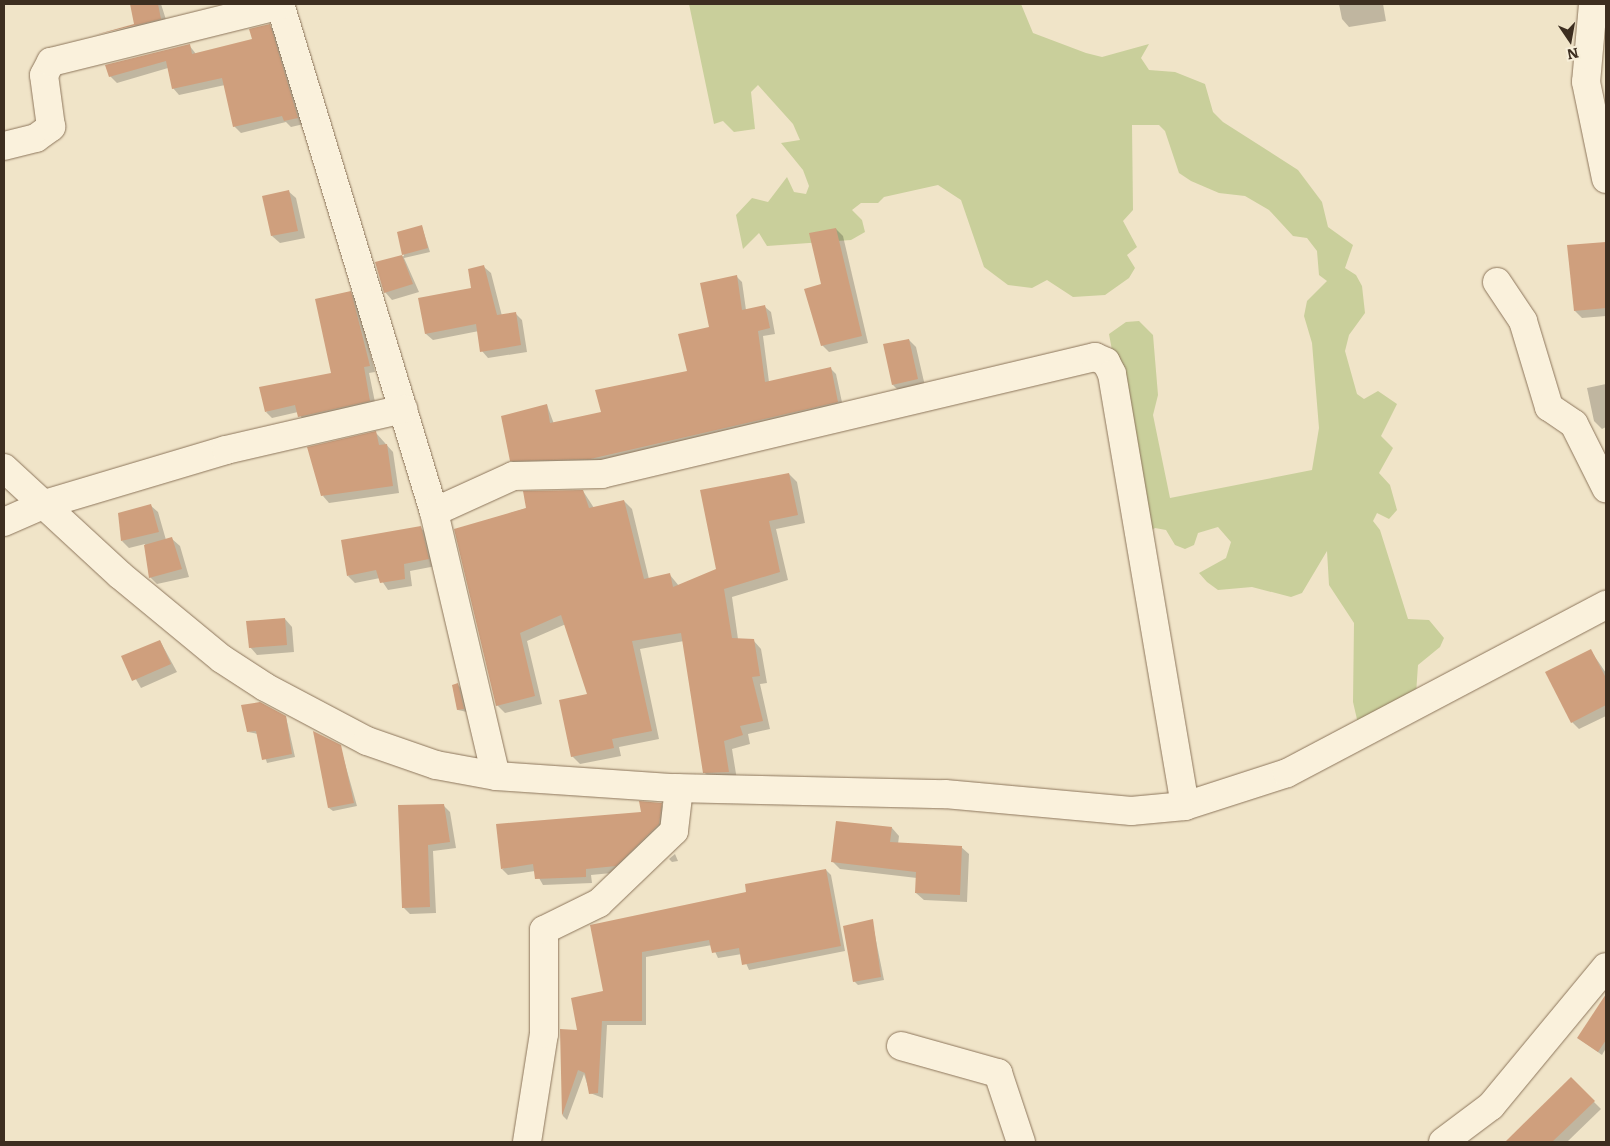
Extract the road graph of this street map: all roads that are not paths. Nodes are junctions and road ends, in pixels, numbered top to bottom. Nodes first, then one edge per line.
1 (280, 4) edge
2 (1593, 4) edge
3 (4, 146) edge
4 (1606, 179) edge
5 (1497, 282) dead end
6 (403, 409) junction
7 (4, 468) edge
8 (1606, 488) edge
9 (45, 504) junction
10 (434, 512) junction
11 (4, 522) edge
12 (1606, 605) edge
13 (496, 776) junction
14 (679, 788) junction
15 (1185, 806) junction
16 (1606, 967) edge
17 (902, 1046) dead end
18 (527, 1142) edge
19 (1021, 1142) edge
20 (1443, 1142) edge

1 - 3 street
1 - 6 street
2 - 4 street
5 - 8 street
6 - 9 street
6 - 10 street
7 - 9 street
9 - 11 street
9 - 13 street
10 - 13 street
10 - 15 street
12 - 15 street
13 - 14 street
14 - 15 street
14 - 18 street
16 - 20 street
17 - 19 street

